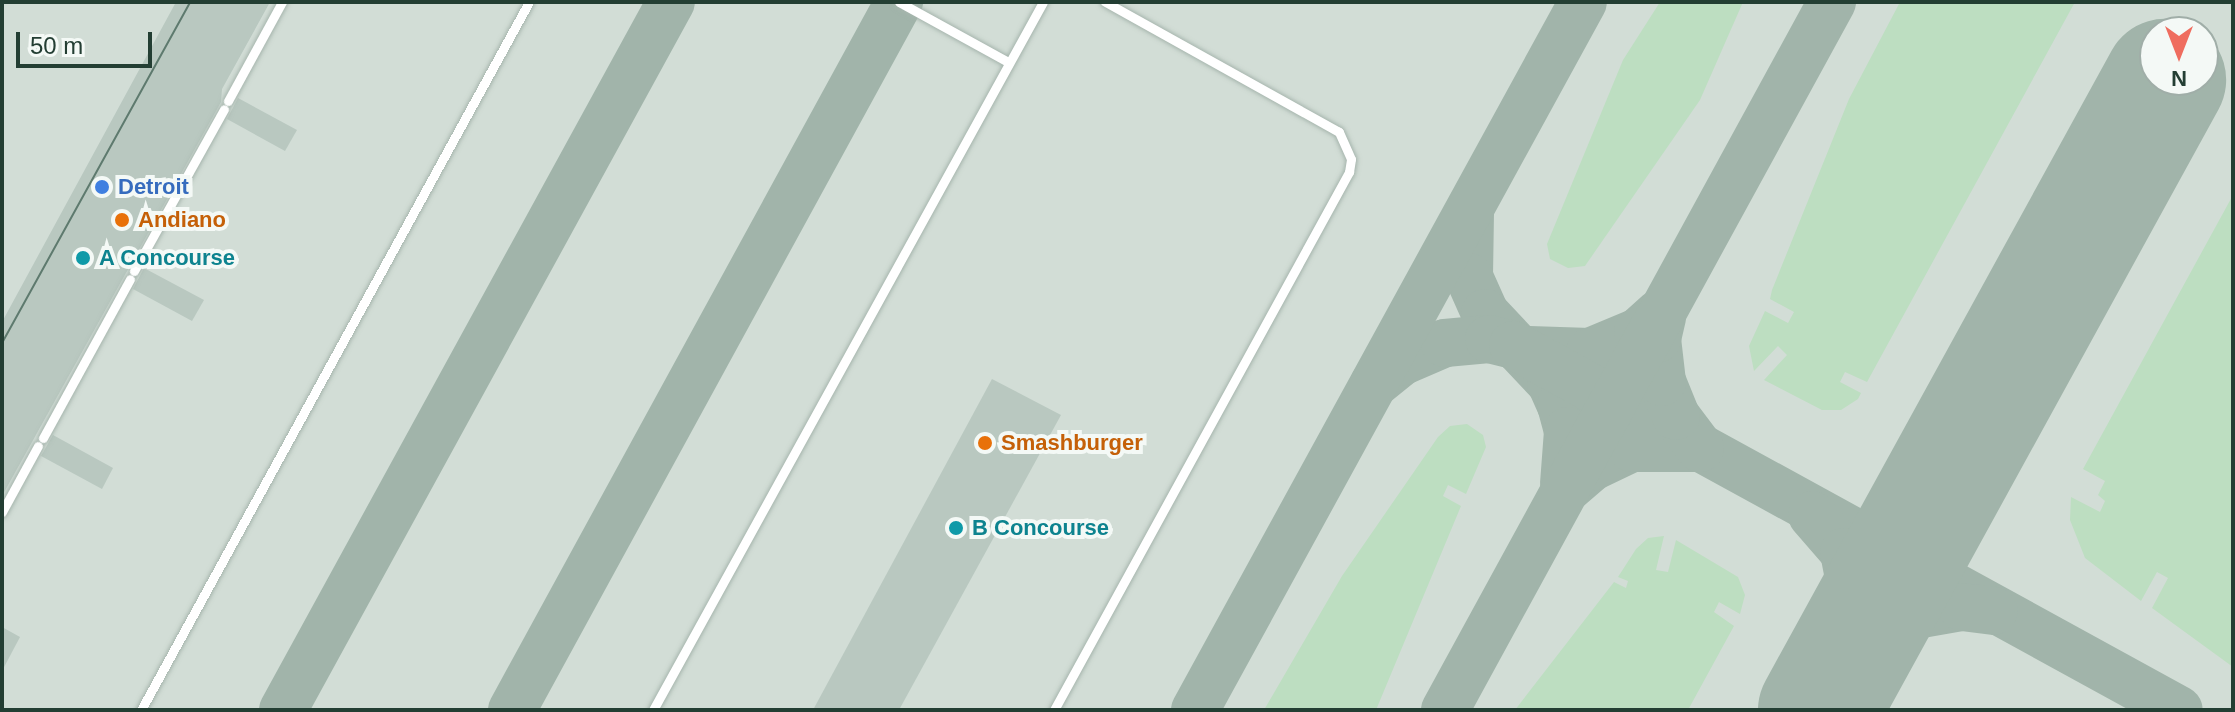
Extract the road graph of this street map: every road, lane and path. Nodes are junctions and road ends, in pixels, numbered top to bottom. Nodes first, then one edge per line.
1 (282, 2) edge
2 (529, 2) edge
3 (899, 2) edge
4 (1043, 2) edge
5 (1105, 2) edge
6 (1008, 62) junction
7 (2, 512) edge
8 (141, 710) edge
9 (653, 710) edge
10 (1054, 710) edge

1 - 7 lane
2 - 8 lane
3 - 6 lane
4 - 6 lane
5 - 10 lane
6 - 9 lane

